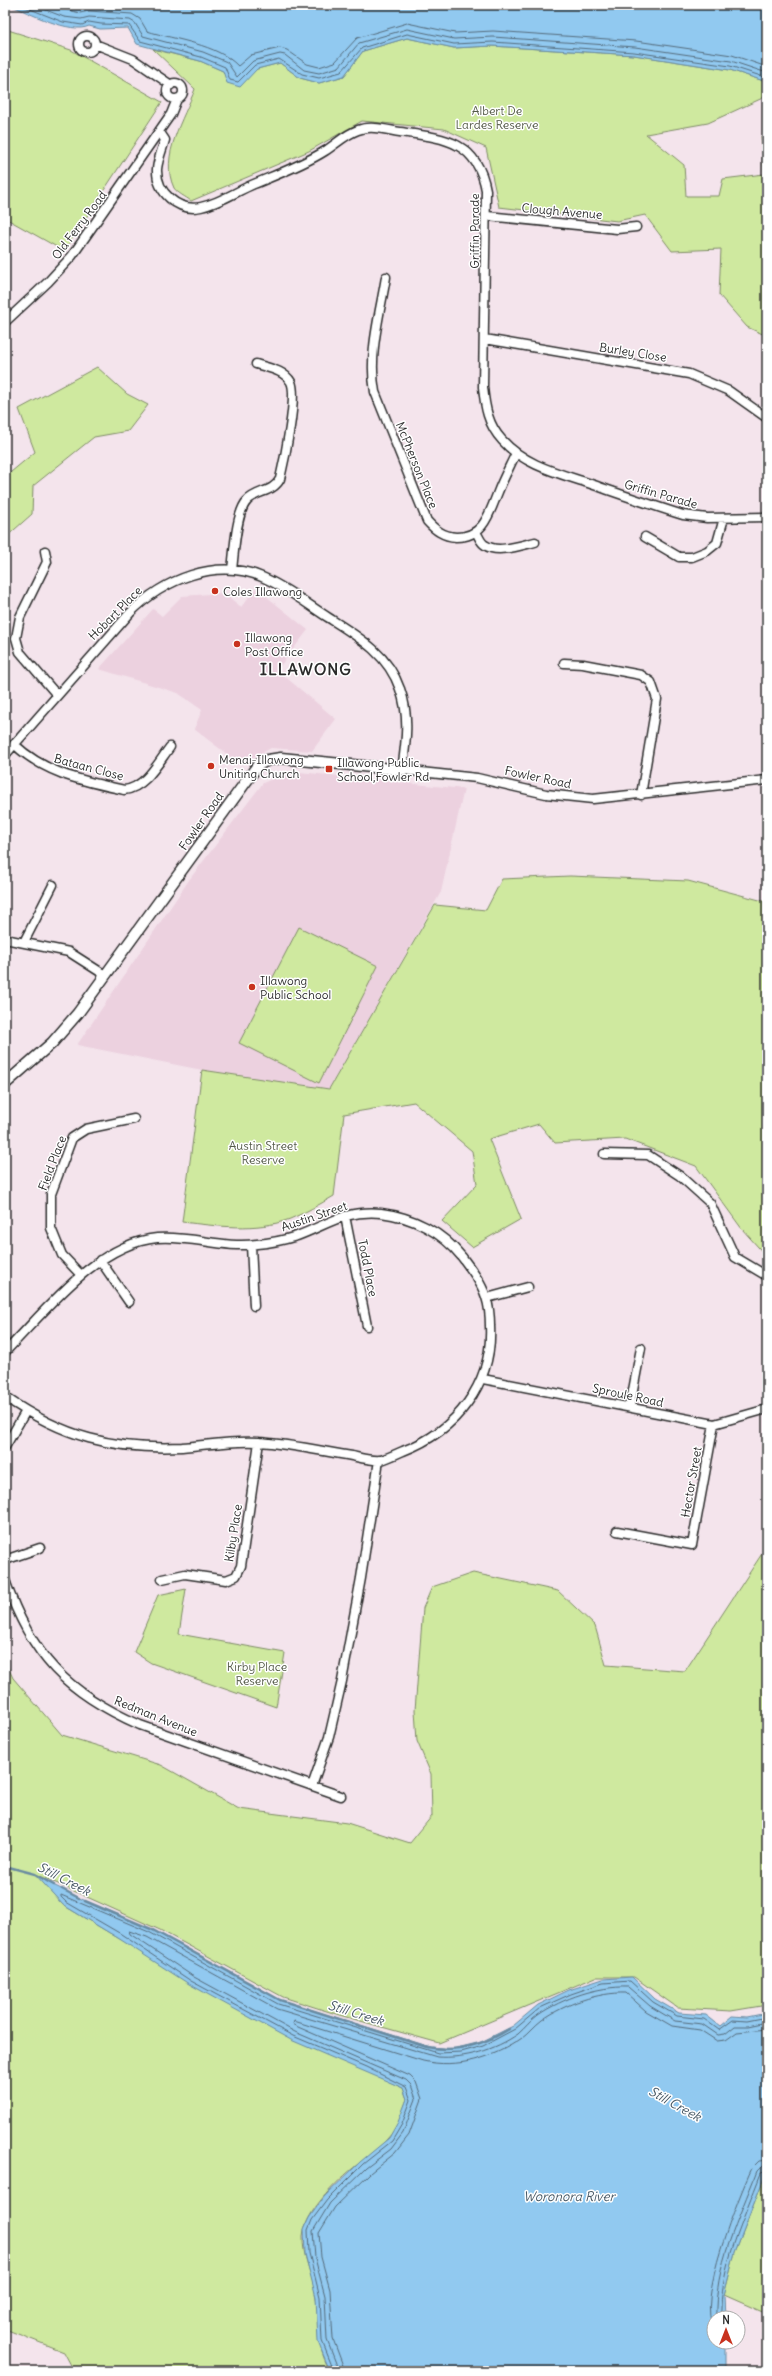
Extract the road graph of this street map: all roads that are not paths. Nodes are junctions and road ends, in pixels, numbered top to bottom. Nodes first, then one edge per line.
1 (95, 44) dead end
2 (159, 132) junction
3 (487, 216) junction
4 (636, 227) dead end
5 (386, 276) dead end
6 (5, 322) edge
7 (485, 339) junction
8 (256, 364) dead end
9 (767, 418) edge
10 (516, 453) junction
11 (767, 517) edge
12 (724, 518) junction
13 (476, 532) junction
14 (645, 537) dead end
15 (535, 542) dead end
16 (45, 551) dead end
17 (232, 570) junction
18 (564, 663) dead end
19 (56, 695) junction
20 (14, 744) junction
21 (170, 747) dead end
22 (5, 755) edge
23 (402, 770) junction
24 (767, 780) edge
25 (641, 795) junction
26 (53, 885) dead end
27 (5, 939) edge
28 (24, 942) junction
29 (106, 975) junction
30 (5, 1084) edge
31 (134, 1119) dead end
32 (604, 1154) dead end
33 (345, 1216) junction
34 (251, 1245) junction
35 (100, 1260) junction
36 (81, 1275) junction
37 (767, 1276) edge
38 (528, 1287) dead end
39 (487, 1298) junction
40 (129, 1302) dead end
41 (254, 1306) dead end
42 (367, 1326) dead end
43 (641, 1348) dead end
44 (5, 1352) edge
45 (483, 1379) junction
46 (5, 1397) edge
47 (630, 1406) junction
48 (767, 1409) edge
49 (26, 1411) junction
50 (714, 1424) junction
51 (260, 1442) junction
52 (5, 1447) edge
53 (379, 1460) junction
54 (617, 1531) dead end
55 (40, 1548) dead end
56 (5, 1560) edge
57 (162, 1579) dead end
58 (5, 1580) edge
59 (312, 1786) junction
60 (341, 1796) dead end

1 - 2 street
2 - 3 street, Griffin Parade
2 - 6 street, Old Ferry Road
3 - 4 street, Clough Avenue
3 - 7 street, Griffin Parade
5 - 13 street, McPherson Place
7 - 9 street, Burley Close
7 - 10 street, Griffin Parade
8 - 17 street
10 - 12 street, Griffin Parade
10 - 13 street
11 - 12 street, Griffin Parade
12 - 14 street
13 - 15 street
16 - 19 street
17 - 19 street, Hobart Place
17 - 23 street, Hobart Place
18 - 25 street
19 - 20 street, Hobart Place
20 - 21 street, Bataan Close
20 - 22 street, Hobart Place
23 - 25 street, Fowler Road
23 - 29 street, Fowler Road
24 - 25 street, Fowler Road
26 - 28 street
27 - 28 street
28 - 29 street
29 - 30 street, Fowler Road
31 - 36 street, Field Place
32 - 37 street
33 - 34 street, Austin Street
33 - 39 street, Austin Street
33 - 42 street, Todd Place
34 - 35 street, Austin Street
34 - 41 street
35 - 36 street, Austin Street
35 - 40 street
36 - 44 street, Austin Street
38 - 39 street
39 - 45 street, Austin Street
43 - 47 street
45 - 47 street, Sproule Road
45 - 53 street, Austin Street
46 - 49 street, Austin Street
47 - 50 street, Sproule Road
48 - 50 street, Sproule Road
49 - 51 street, Austin Street
49 - 52 street
50 - 54 street, Hector Street
51 - 53 street, Austin Street
51 - 57 street, Kilby Place
53 - 59 street
55 - 56 street
58 - 59 street, Redman Avenue
59 - 60 street, Redman Avenue

